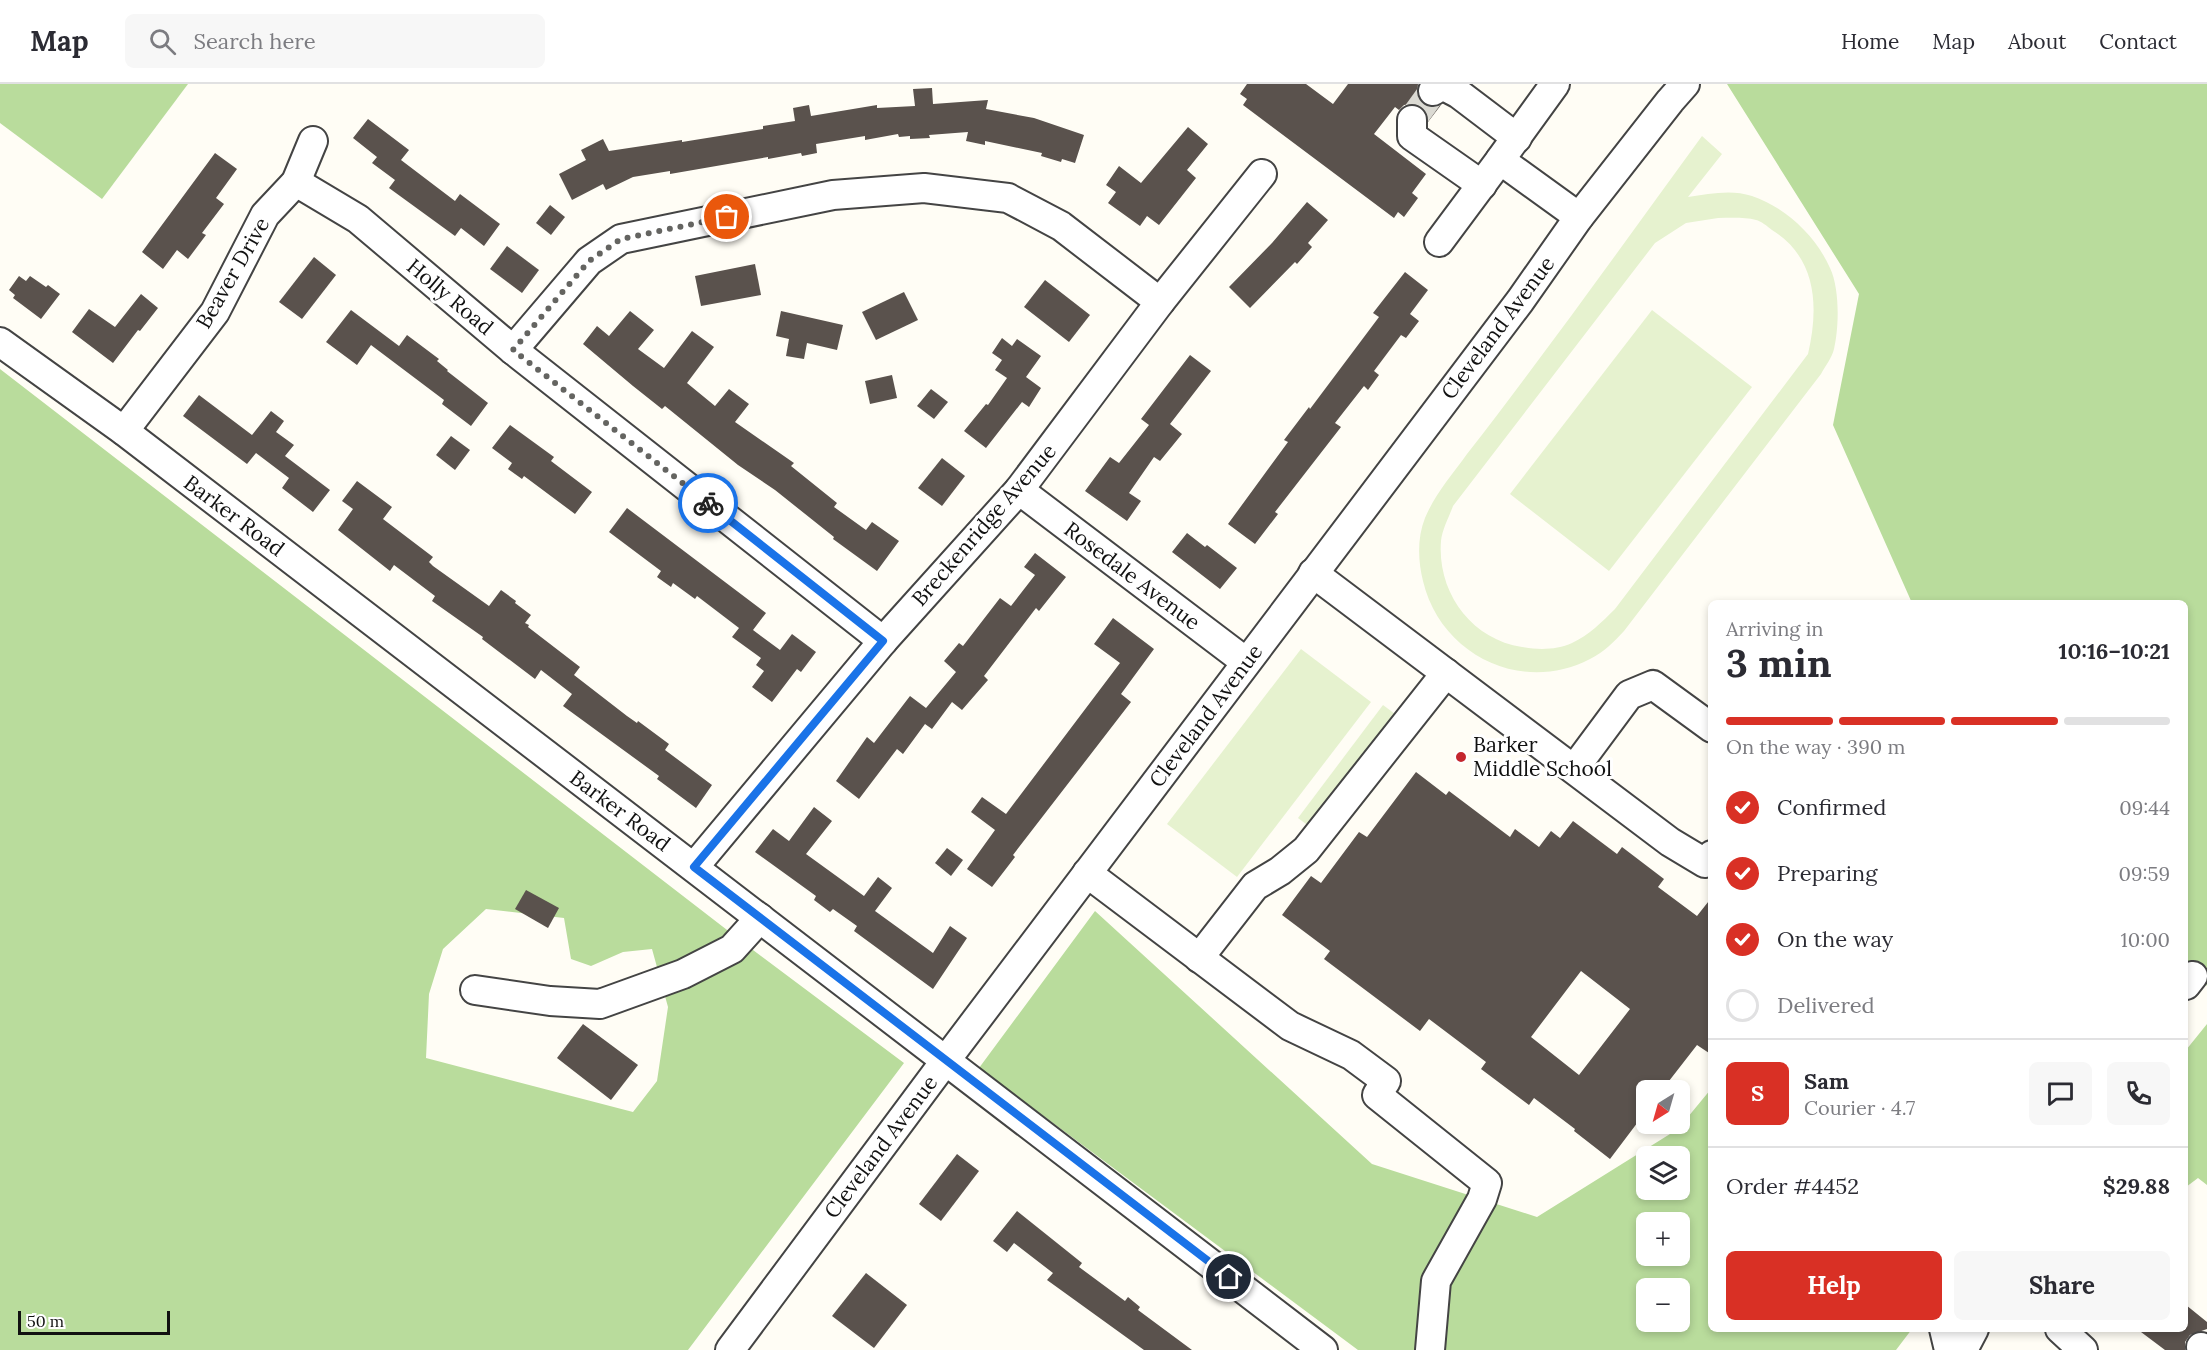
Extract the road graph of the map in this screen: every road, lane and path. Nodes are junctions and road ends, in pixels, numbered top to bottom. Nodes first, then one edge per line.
1 (1555, 84) edge
2 (1685, 84) edge
3 (1433, 91) dead end
4 (1412, 120) dead end
5 (313, 141) dead end
6 (1508, 149) junction
7 (1262, 174) dead end
8 (296, 182) junction
9 (1482, 185) junction
10 (1580, 217) junction
11 (1439, 242) dead end
12 (1160, 302) junction
13 (0, 342) edge
14 (513, 350) junction
15 (124, 431) junction
16 (1019, 490) junction
17 (1313, 573) junction
18 (883, 641) junction
19 (1246, 662) junction
20 (1446, 673) junction
21 (1708, 725) edge
22 (1574, 769) junction
23 (1708, 860) edge
24 (694, 867) junction
25 (1087, 873) junction
26 (760, 918) junction
27 (1199, 958) junction
28 (475, 990) dead end
29 (946, 1060) junction
30 (1945, 1332) edge
31 (1972, 1332) edge
32 (2063, 1332) edge
33 (730, 1350) edge
34 (1323, 1350) edge
35 (1430, 1350) edge
36 (1949, 1350) edge
37 (1963, 1350) edge
38 (2083, 1350) edge

1 - 6 street
2 - 10 street, Cleveland Avenue
3 - 6 street
4 - 9 street
5 - 8 street, Beaver Drive
6 - 9 street
6 - 10 street
7 - 12 street, Breckenridge Avenue
8 - 14 street, Holly Road
8 - 15 street, Beaver Drive
9 - 11 street
10 - 17 street, Cleveland Avenue
12 - 14 street
12 - 16 street, Breckenridge Avenue
13 - 15 street, Barker Road
14 - 18 street, Holly Road
15 - 24 street, Barker Road
16 - 18 street, Breckenridge Avenue
16 - 19 street, Rosedale Avenue
17 - 19 street, Cleveland Avenue
17 - 20 street
18 - 24 street, Breckenridge Avenue
19 - 25 street, Cleveland Avenue
20 - 22 street
20 - 27 street
21 - 22 street
22 - 23 street
24 - 26 street, Barker Road
25 - 27 street
25 - 29 street, Cleveland Avenue
26 - 28 street
26 - 29 street, Barker Road
27 - 35 street
29 - 33 street, Cleveland Avenue
29 - 34 street, Barker Road
30 - 36 street
31 - 37 street
32 - 38 street

